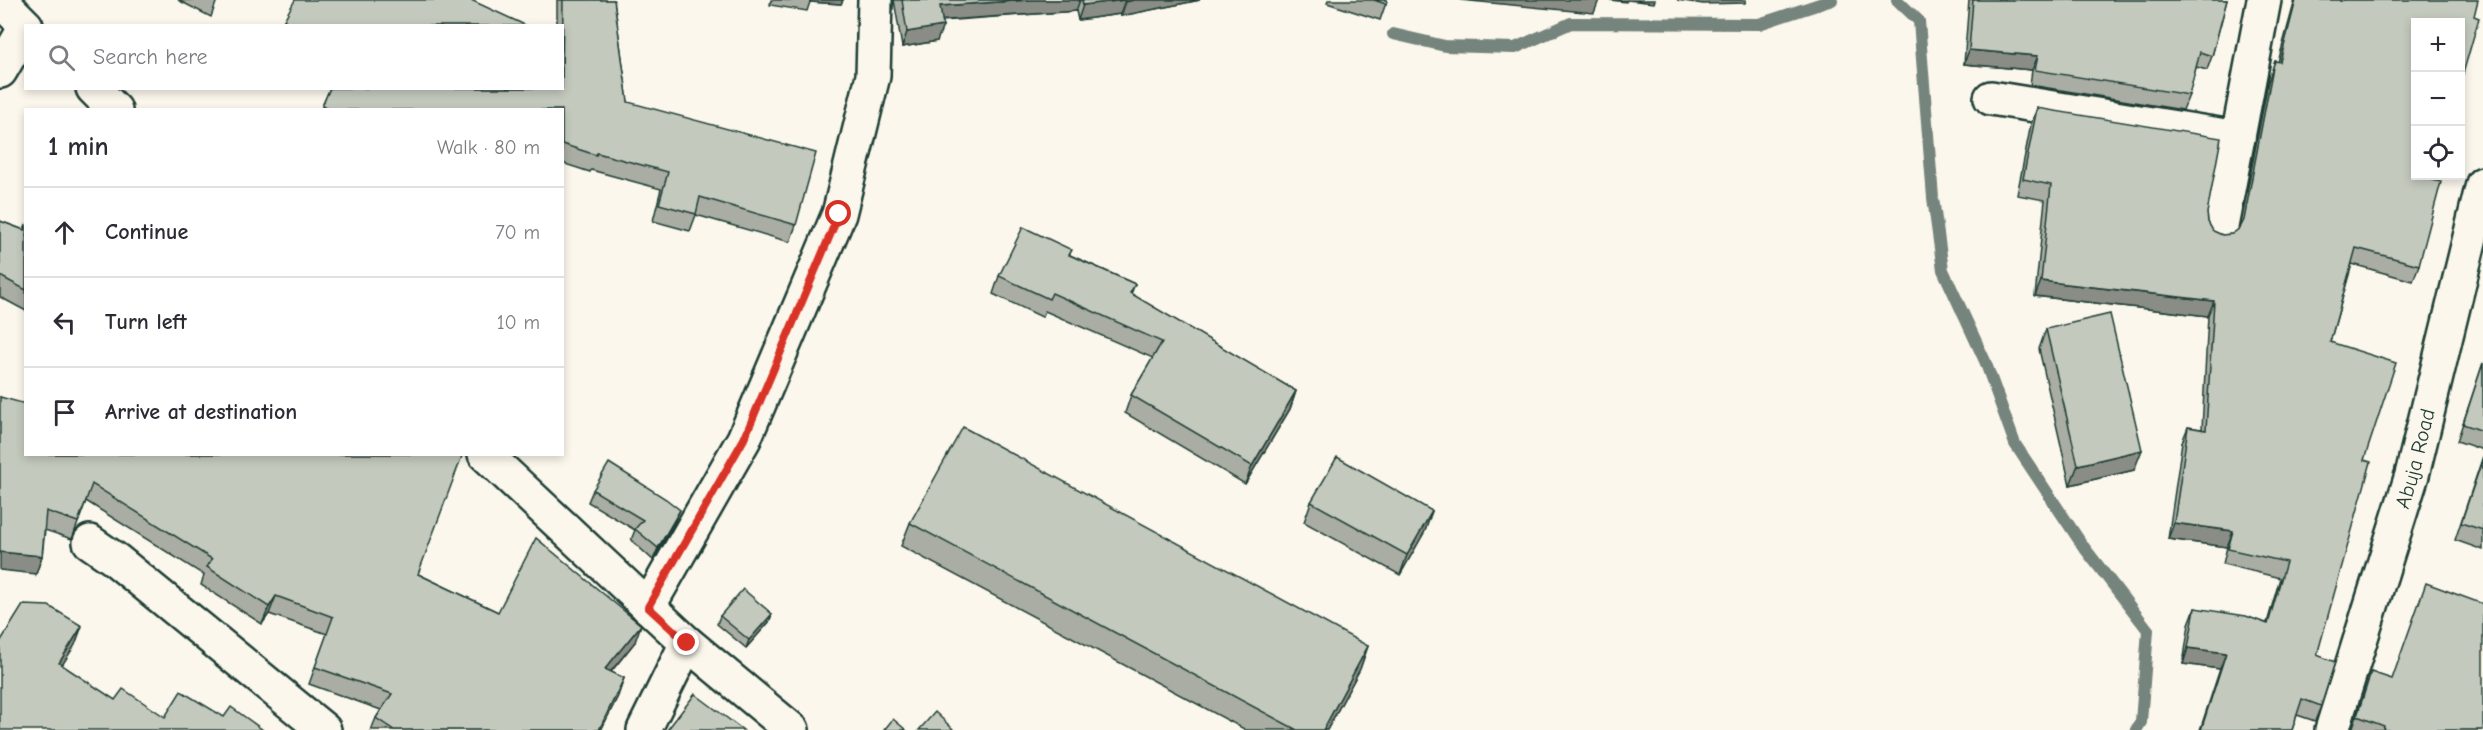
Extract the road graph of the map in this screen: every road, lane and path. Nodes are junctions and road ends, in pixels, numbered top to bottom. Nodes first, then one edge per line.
1 (0, 0) edge
2 (875, 0) edge
3 (2264, 0) edge
4 (24, 24) edge
5 (24, 29) edge
6 (0, 71) edge
7 (95, 90) edge
8 (1991, 98) dead end
9 (113, 108) edge
10 (2238, 138) junction
11 (2483, 184) edge
12 (2220, 232) edge
13 (487, 456) edge
14 (90, 542) dead end
15 (648, 607) junction
16 (687, 643) junction
17 (324, 730) edge
18 (644, 730) edge
19 (792, 730) edge
20 (2332, 730) edge

1 - 4 street
2 - 15 street
3 - 10 street
5 - 6 street
7 - 9 street
8 - 10 street
10 - 12 street
11 - 20 street, Abuja Road
13 - 15 street
14 - 17 street
15 - 16 street
16 - 18 street
16 - 19 street

